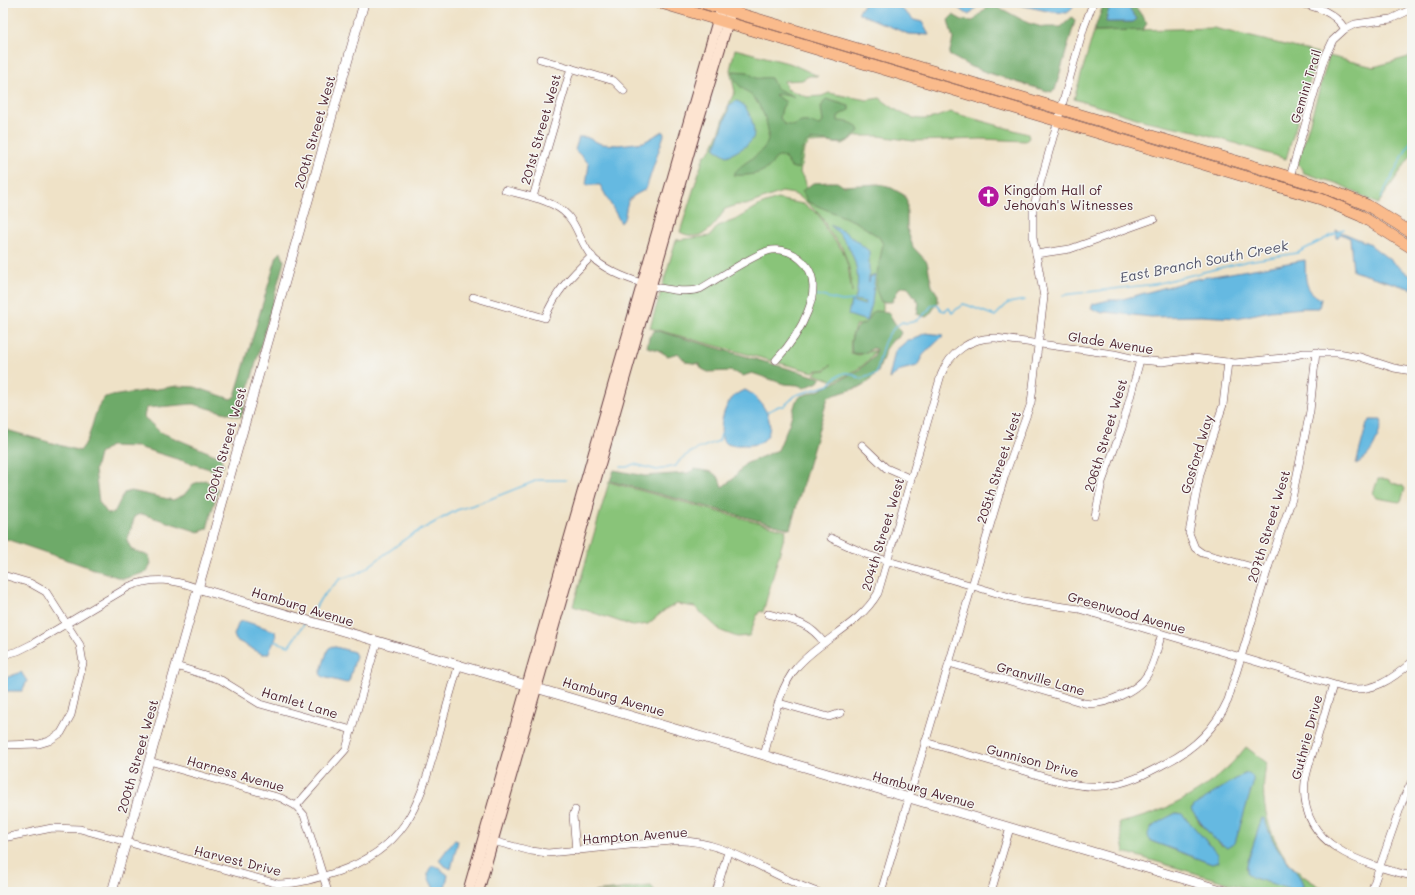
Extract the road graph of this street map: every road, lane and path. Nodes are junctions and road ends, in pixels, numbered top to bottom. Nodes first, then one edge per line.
1 (364, 3) edge
2 (661, 3) edge
3 (703, 3) edge
4 (1093, 3) edge
5 (1299, 3) edge
6 (727, 6) edge
7 (1412, 8) edge
8 (723, 21) junction
9 (1346, 29) junction
10 (540, 59) dead end
11 (571, 68) junction
12 (624, 91) dead end
13 (1061, 108) junction
14 (1058, 121) junction
15 (1290, 177) junction
16 (505, 190) dead end
17 (533, 197) junction
18 (1154, 219) dead end
19 (1412, 233) edge
20 (1412, 248) edge
21 (1036, 254) junction
22 (592, 256) junction
23 (647, 283) junction
24 (473, 297) dead end
25 (1039, 345) junction
26 (1316, 352) junction
27 (776, 360) dead end
28 (1140, 360) junction
29 (1228, 362) junction
30 (1412, 371) edge
31 (940, 378) joint
32 (862, 445) dead end
33 (912, 478) junction
34 (1095, 516) dead end
35 (831, 538) dead end
36 (888, 561) junction
37 (1267, 571) junction
38 (3, 575) edge
39 (973, 586) junction
40 (197, 588) junction
41 (768, 614) dead end
42 (66, 624) junction
43 (1162, 634) junction
44 (377, 642) junction
45 (824, 643) junction
46 (3, 655) edge
47 (1241, 658) junction
48 (1412, 662) edge
49 (949, 663) junction
50 (459, 664) junction
51 (176, 666) junction
52 (532, 685) junction
53 (1333, 685) junction
54 (779, 703) junction
55 (841, 713) dead end
56 (352, 730) junction
57 (925, 742) junction
58 (3, 745) edge
59 (764, 755) junction
60 (149, 761) junction
61 (1412, 781) edge
62 (908, 798) junction
63 (296, 806) junction
64 (575, 810) dead end
65 (1010, 828) junction
66 (3, 838) edge
67 (493, 841) junction
68 (126, 842) junction
69 (576, 851) junction
70 (728, 852) junction
71 (1379, 866) junction
72 (324, 876) junction
73 (1412, 876) edge
74 (112, 892) edge
75 (328, 892) edge
76 (468, 892) edge
77 (478, 892) edge
78 (716, 892) edge
79 (818, 892) edge
80 (881, 892) edge
81 (991, 892) edge
82 (1228, 892) edge
83 (1371, 892) edge

1 - 40 street, 200th Street West
2 - 8 main road
3 - 6 main road
4 - 13 street
5 - 9 street
6 - 8 main road
6 - 13 main road
7 - 9 street, Gemini Trail
8 - 14 main road
8 - 23 main road
9 - 15 street, Gemini Trail
10 - 11 street
11 - 12 street
11 - 17 street, 201st Street West
13 - 14 street
13 - 15 main road
14 - 20 main road
14 - 21 street, 205th Street West
15 - 19 main road
16 - 17 street
17 - 22 street
18 - 21 street
21 - 25 street, 205th Street West
22 - 23 street
22 - 24 street
23 - 27 street
23 - 52 main road
25 - 28 street, Glade Avenue
25 - 31 street, Glade Avenue
25 - 39 street, 205th Street West
26 - 29 street, Glade Avenue
26 - 30 street, Glade Avenue
26 - 37 street, 207th Street West
28 - 29 street, Glade Avenue
28 - 34 street, 206th Street West
29 - 37 street, Gosford Way
31 - 33 street, 204th Street West
32 - 33 street
33 - 36 street, 204th Street West
35 - 36 street, Greenwood Avenue
36 - 39 street, Greenwood Avenue
36 - 45 street, 204th Street West
37 - 47 street, 207th Street West
38 - 42 street
39 - 43 street, Greenwood Avenue
39 - 49 street, 205th Street West
40 - 42 street, Hamburg Avenue
40 - 44 street, Hamburg Avenue
40 - 51 street, 200th Street West
41 - 45 street
42 - 46 street, Hamburg Avenue
42 - 58 street
43 - 47 street, Greenwood Avenue
43 - 49 street, Granville Lane
44 - 50 street, Hamburg Avenue
44 - 56 street
45 - 54 street, 204th Street West
47 - 53 street, Greenwood Avenue
47 - 57 street, Gunnison Drive
48 - 53 street, Greenwood Avenue
49 - 57 street, 205th Street West
50 - 52 street, Hamburg Avenue
50 - 72 street, Harvest Drive
51 - 56 street, Hamlet Lane
51 - 60 street, 200th Street West
52 - 59 street, Hamburg Avenue
52 - 67 main road
52 - 76 main road
53 - 71 street, Guthrie Drive
54 - 55 street
54 - 59 street, 204th Street West
56 - 63 street
57 - 62 street, 205th Street West
59 - 62 street, Hamburg Avenue
60 - 63 street, Harness Avenue
60 - 68 street, 200th Street West
61 - 71 street
62 - 65 street, Hamburg Avenue
62 - 80 street, 205th Street West
63 - 72 street, Harness Avenue
64 - 69 street
65 - 81 street
65 - 82 street, Hamburg Avenue
66 - 68 street, Harvest Drive
67 - 69 street, Hampton Avenue
67 - 77 main road
68 - 72 street, Harvest Drive
68 - 74 street, 200th Street West
69 - 70 street, Hampton Avenue
70 - 78 street
70 - 79 street, Hampton Avenue
71 - 73 street, Guthrie Drive
71 - 83 street
72 - 75 street, Harness Avenue

